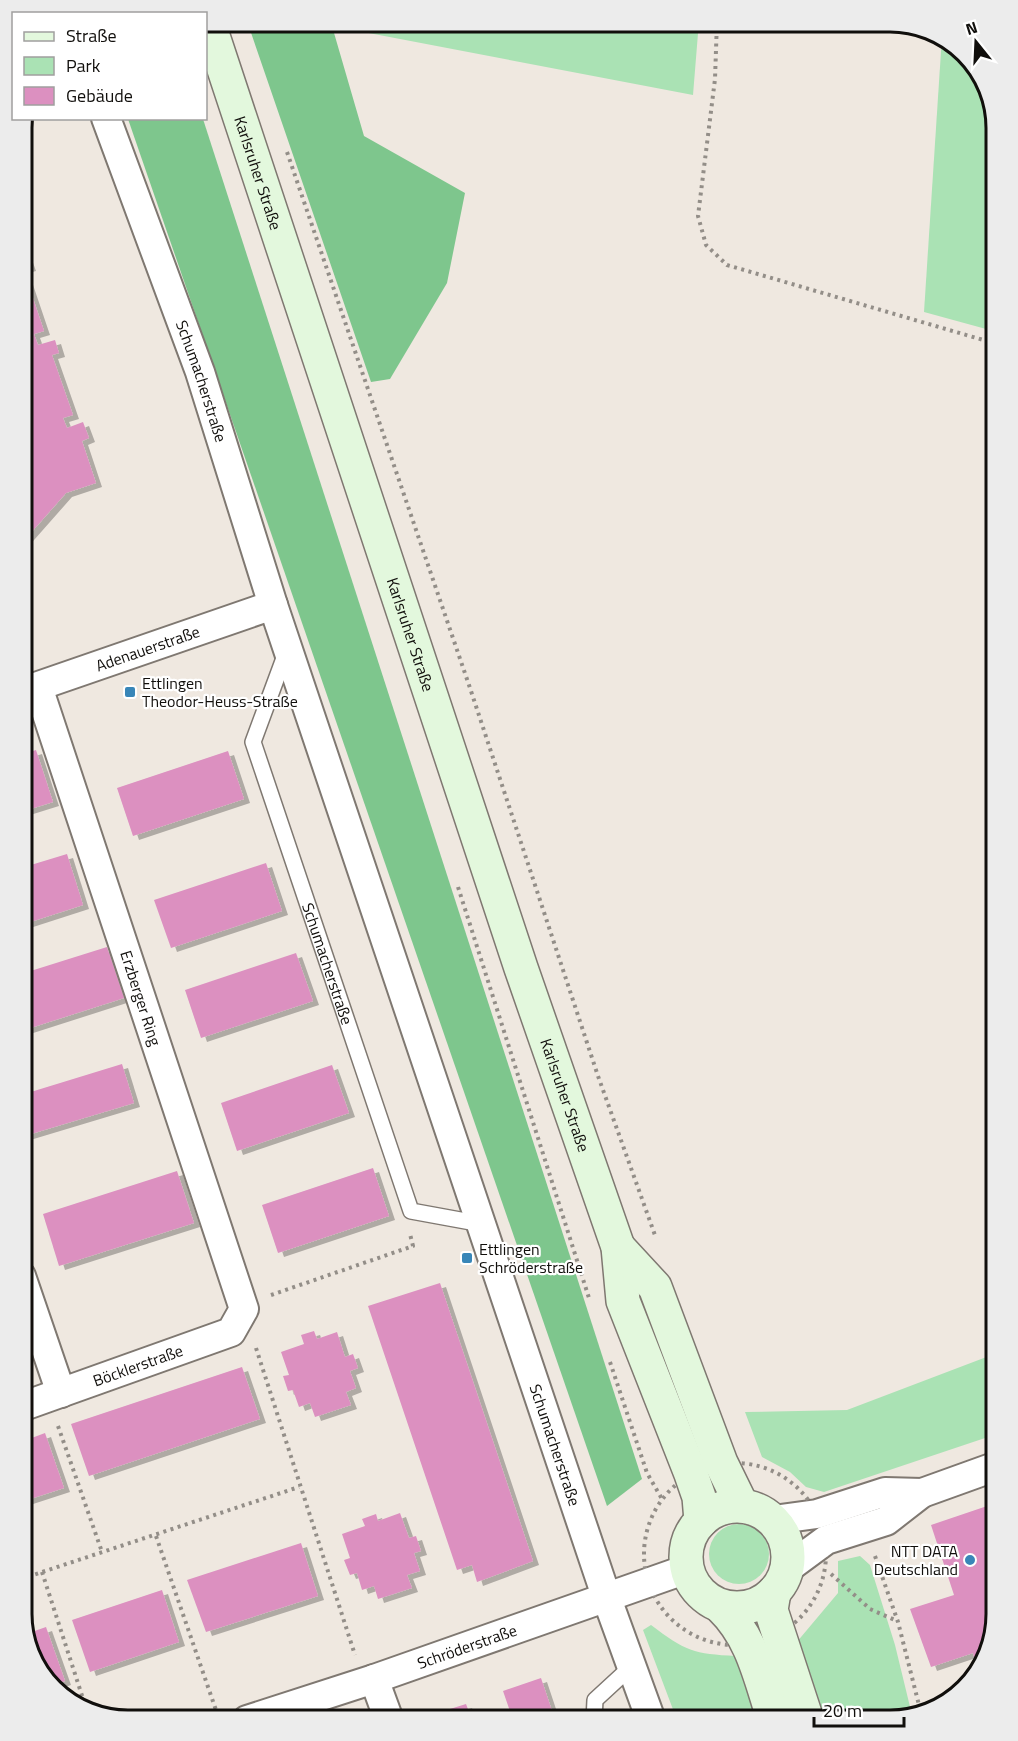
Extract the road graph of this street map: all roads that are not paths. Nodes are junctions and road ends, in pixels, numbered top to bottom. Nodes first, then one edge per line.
1 (211, 31) edge
2 (107, 120) edge
3 (273, 604) junction
4 (288, 647) junction
5 (32, 689) edge
6 (32, 698) edge
7 (482, 1224) junction
8 (618, 1247) junction
9 (244, 1309) joint
10 (31, 1313) edge
11 (54, 1395) junction
12 (31, 1403) edge
13 (986, 1470) edge
14 (922, 1493) junction
15 (742, 1506) junction
16 (773, 1520) junction
17 (701, 1521) junction
18 (821, 1527) junction
19 (687, 1569) junction
20 (781, 1580) junction
21 (606, 1596) junction
22 (721, 1607) junction
23 (764, 1639) junction
24 (633, 1665) junction
25 (369, 1681) junction
26 (281, 1709) edge
27 (383, 1709) edge
28 (595, 1710) edge
29 (648, 1710) edge
30 (773, 1710) edge
31 (802, 1710) edge

1 - 8 main road, Karlsruher Straße
2 - 3 street, Schumacherstraße
3 - 4 street, Schumacherstraße
3 - 5 street, Adenauerstraße
4 - 7 street, Schumacherstraße
4 - 7 lane, Schumacherstraße
6 - 9 street, Erzberger Ring
7 - 21 street, Schumacherstraße
8 - 15 main road, Karlsruher Straße
8 - 17 main road, Karlsruher Straße
9 - 11 street, Böcklerstraße
10 - 11 street
11 - 12 street, Böcklerstraße
13 - 14 street
14 - 18 street
14 - 18 street
15 - 16 main road
15 - 17 main road
16 - 18 street
16 - 20 main road
17 - 19 main road
18 - 20 street
19 - 21 street, Schröderstraße
19 - 22 main road
20 - 22 main road
20 - 23 main road
21 - 24 street, Schumacherstraße
21 - 25 street, Schröderstraße
22 - 23 main road
23 - 30 main road
23 - 31 main road
24 - 28 lane
24 - 29 street, Schumacherstraße
25 - 26 street, Schröderstraße
25 - 27 street

